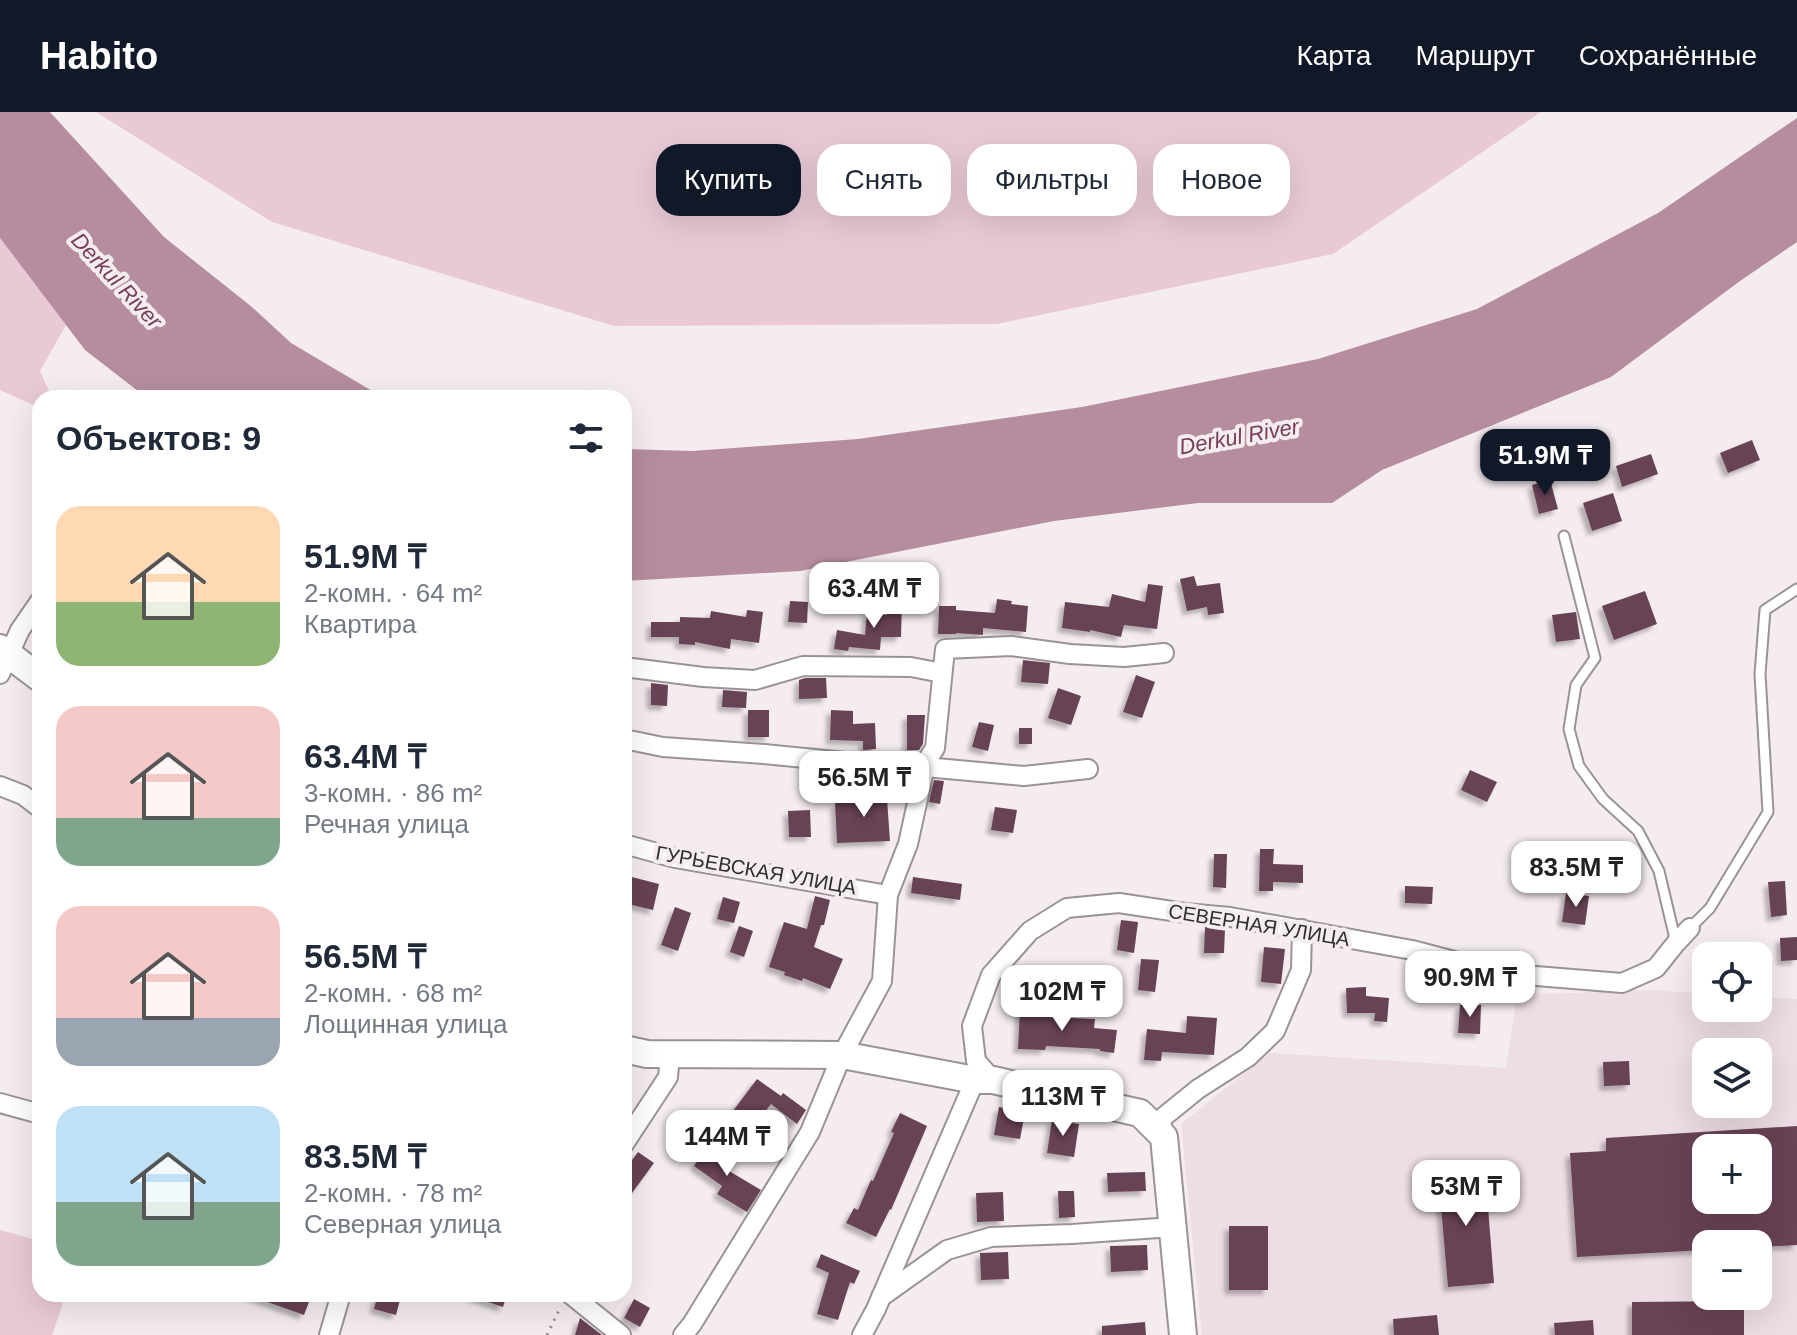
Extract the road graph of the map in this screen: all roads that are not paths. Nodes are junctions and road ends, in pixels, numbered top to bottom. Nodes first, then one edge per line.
1 (1564, 536) dead end
2 (1797, 589) edge
3 (32, 613) edge
4 (1164, 653) dead end
5 (3, 659) edge
6 (632, 668) edge
7 (942, 673) junction
8 (32, 674) edge
9 (632, 741) edge
10 (925, 767) junction
11 (1088, 769) dead end
12 (0, 786) edge
13 (32, 802) edge
14 (632, 846) edge
15 (888, 895) junction
16 (1690, 928) joint
17 (1302, 929) junction
18 (1676, 943) junction
19 (632, 1051) edge
20 (670, 1054) junction
21 (842, 1055) junction
22 (984, 1080) junction
23 (0, 1103) edge
24 (32, 1112) edge
25 (632, 1132) edge
26 (1164, 1137) junction
27 (1173, 1227) junction
28 (881, 1297) junction
29 (339, 1302) edge
30 (567, 1302) edge
31 (329, 1335) edge
32 (621, 1335) edge
33 (683, 1335) edge
34 (862, 1335) edge
35 (1183, 1335) edge

1 - 18 lane
2 - 16 lane
3 - 5 street
4 - 7 street
5 - 8 street
6 - 7 street
7 - 10 street
9 - 10 street
10 - 11 street
10 - 15 street
12 - 13 street
14 - 15 street, ГУРЬЕВСКАЯ УЛИЦА
15 - 21 street
16 - 18 street, СЕВЕРНАЯ УЛИЦА
17 - 18 street, СЕВЕРНАЯ УЛИЦА
17 - 22 street, СЕВЕРНАЯ УЛИЦА
17 - 26 street
19 - 20 street
20 - 21 street
20 - 25 street
21 - 22 street
21 - 33 street
22 - 26 street
22 - 28 street
23 - 24 street
26 - 27 street
27 - 28 street
27 - 35 street
28 - 34 street
29 - 31 street
30 - 32 street

